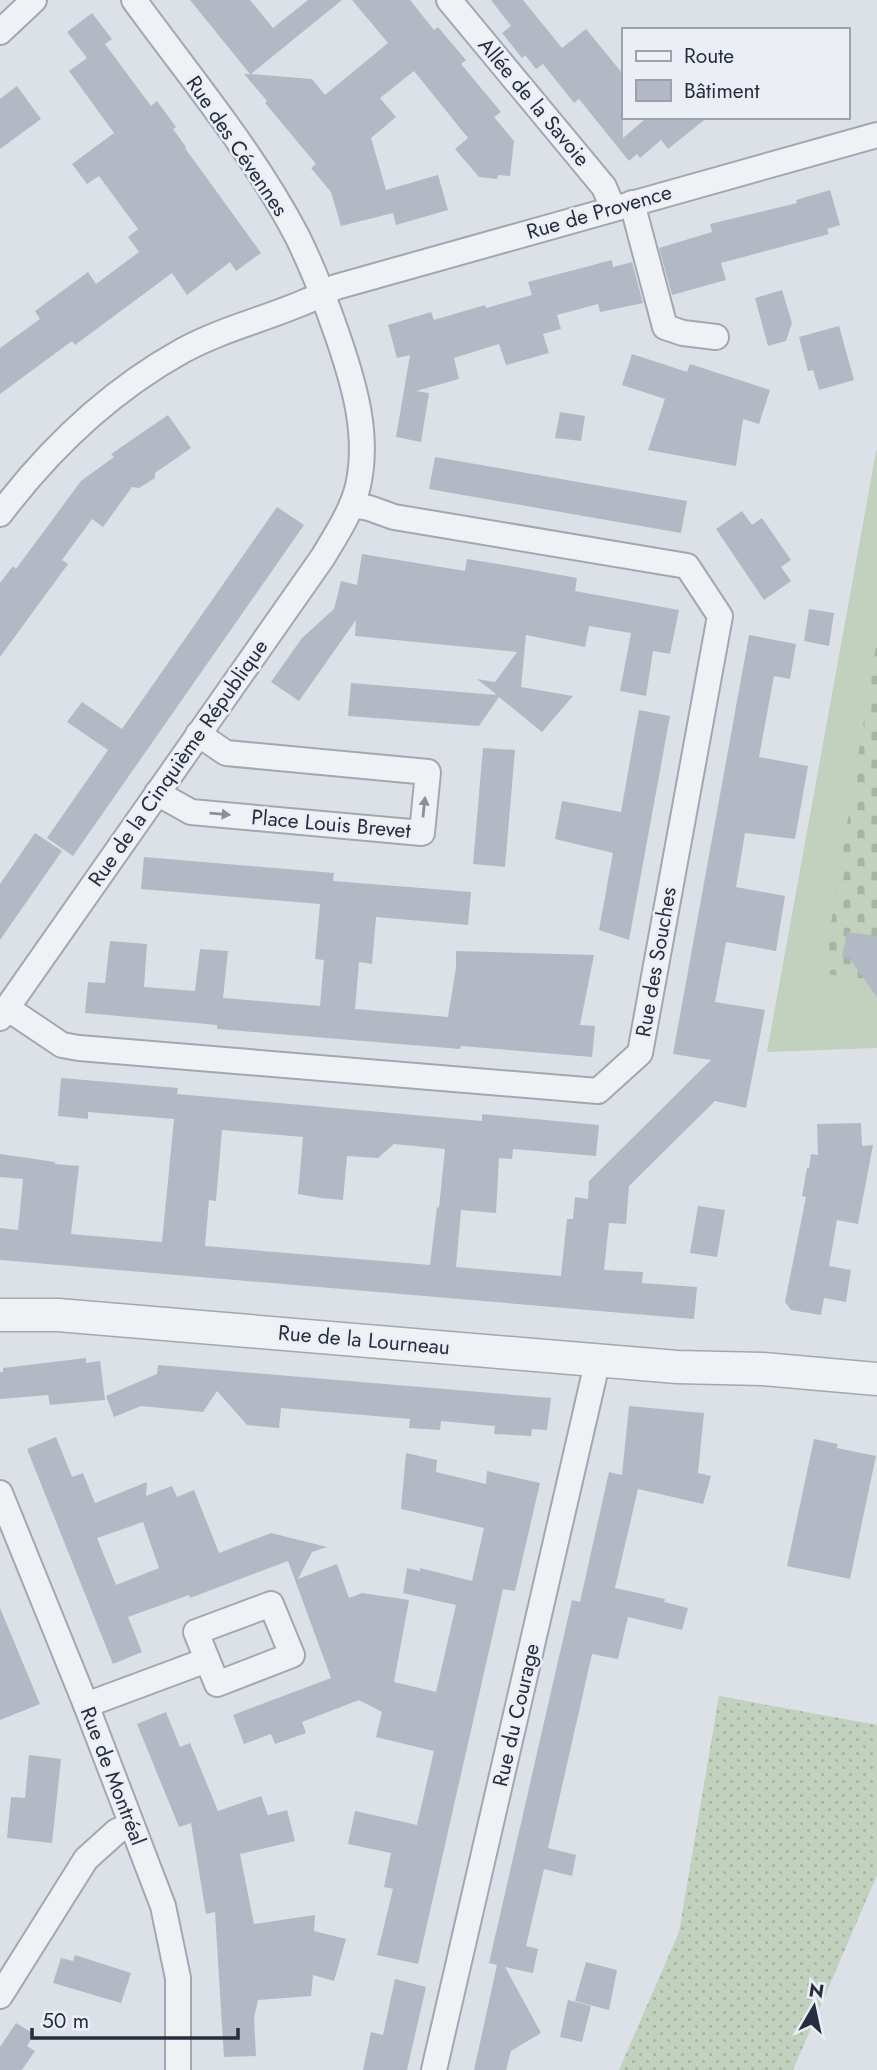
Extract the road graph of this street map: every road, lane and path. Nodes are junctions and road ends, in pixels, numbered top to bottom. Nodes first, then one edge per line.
1 (34, 0) edge
2 (134, 0) edge
3 (449, 0) edge
4 (0, 32) edge
5 (877, 135) edge
6 (622, 206) junction
7 (323, 292) junction
8 (716, 337) dead end
9 (352, 505) junction
10 (0, 514) edge
11 (198, 734) junction
12 (158, 793) junction
13 (4, 1013) edge
14 (0, 1315) edge
15 (598, 1359) junction
16 (877, 1379) edge
17 (0, 1493) edge
18 (207, 1660) dead end
19 (86, 1705) junction
20 (131, 1825) junction
21 (0, 1996) edge
22 (178, 2070) edge
23 (435, 2070) edge

1 - 4 street
2 - 7 street, Rue des Cévennes
3 - 6 street, Allée de la Savoie
5 - 6 street, Rue de Provence
6 - 7 street, Rue de Provence
6 - 8 street, Allée de la Savoie
7 - 9 street, Rue des Cévennes
7 - 10 street, Rue de Provence
9 - 11 street, Rue de la Cinquième République
9 - 13 street, Rue des Souches
11 - 12 street, Rue de la Cinquième République
12 -> 11 street, Place Louis Brevet
12 - 13 street, Rue de la Cinquième République
14 - 15 street, Rue de la Lourneau
15 - 16 street, Rue de la Lourneau
15 - 23 street, Rue du Courage
17 - 19 street, Rue de Montréal
18 - 19 street
19 - 20 street, Rue de Montréal
20 - 21 street
20 - 22 street, Rue de Montréal

